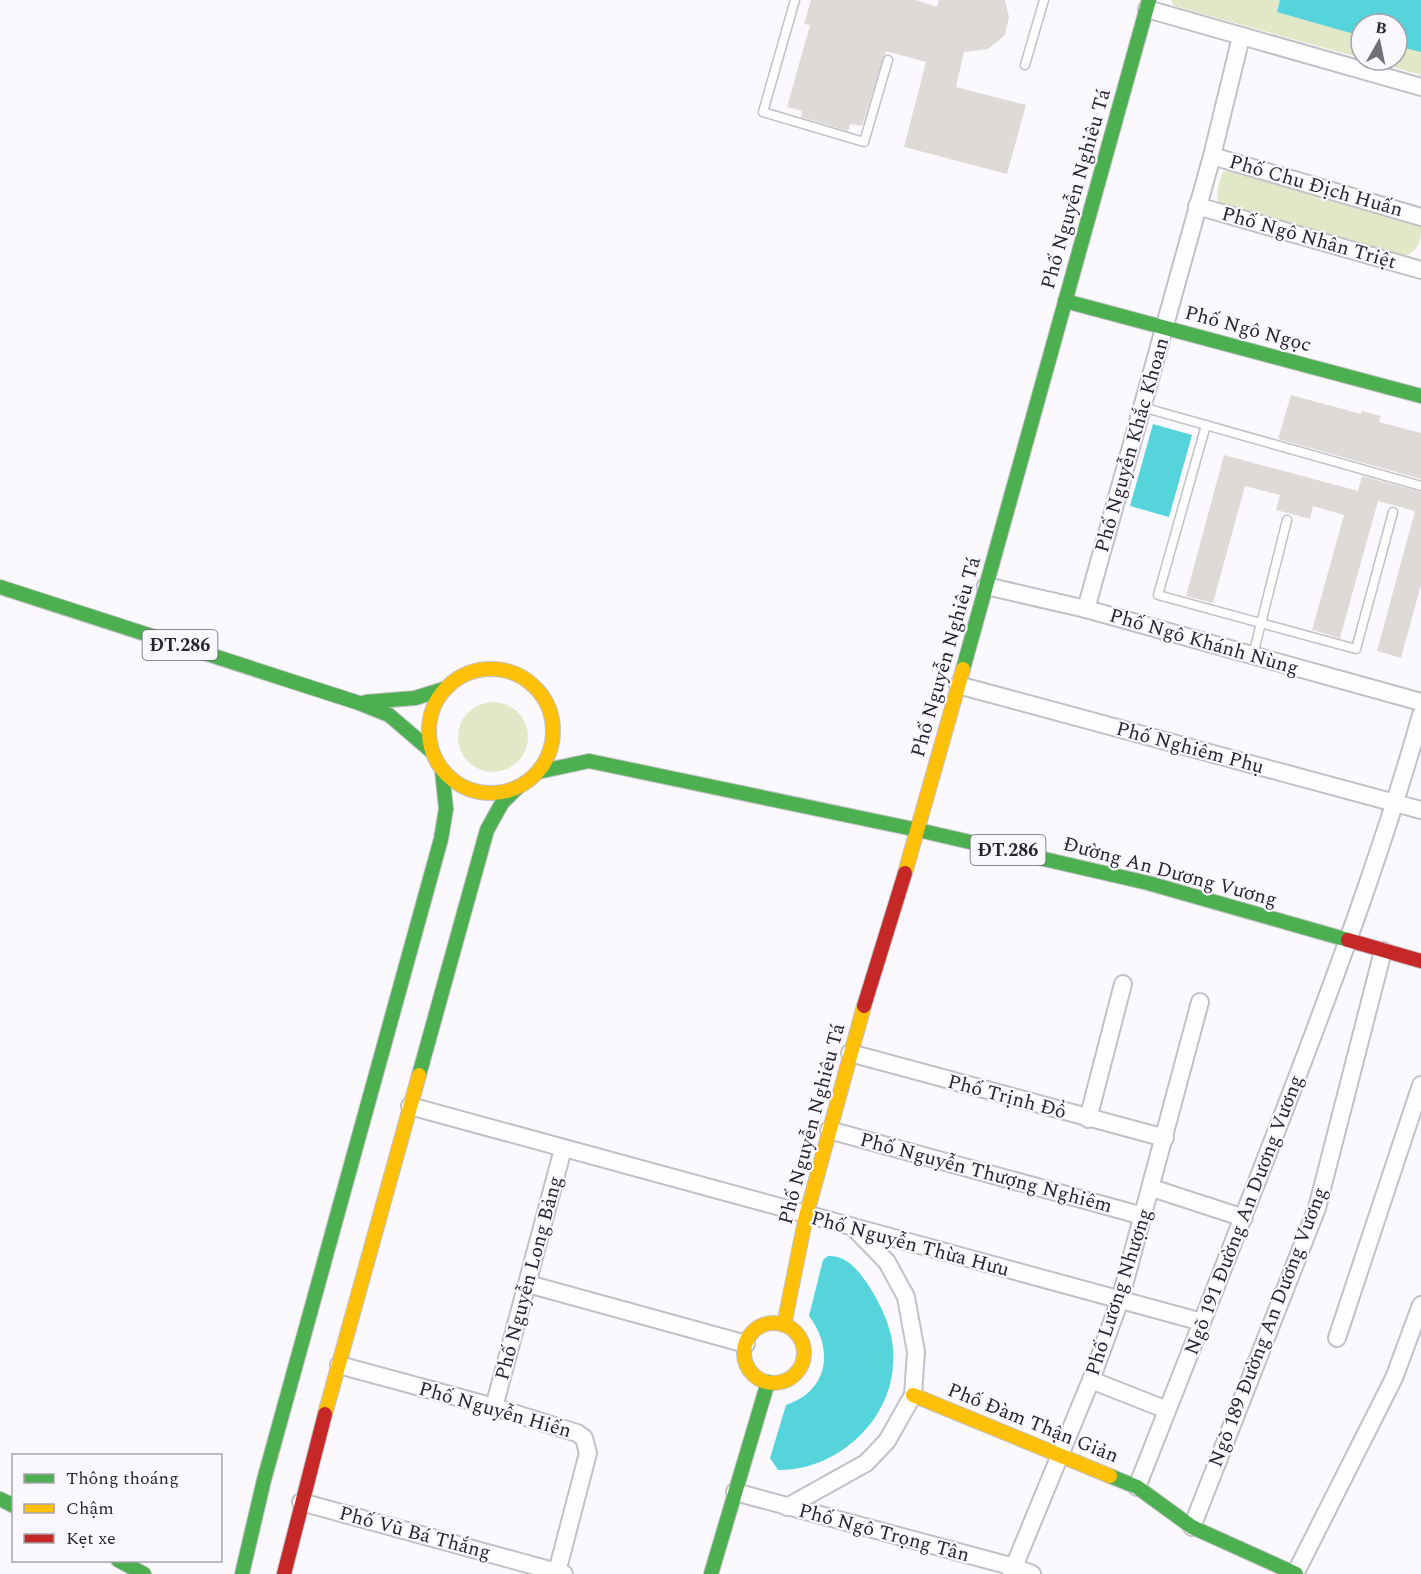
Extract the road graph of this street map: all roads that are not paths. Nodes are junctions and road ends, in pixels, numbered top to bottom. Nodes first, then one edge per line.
1 (795, 0) edge
2 (1044, 0) edge
3 (1148, 5) edge
4 (1241, 37) junction
5 (888, 60) dead end
6 (1025, 65) dead end
7 (1421, 87) edge
8 (1212, 156) junction
9 (1197, 206) junction
10 (1421, 217) edge
11 (1421, 270) edge
12 (1065, 301) junction
13 (1165, 327) junction
14 (1421, 396) edge
15 (1142, 407) junction
16 (1206, 425) junction
17 (1421, 486) edge
18 (1393, 512) dead end
19 (1287, 519) dead end
20 (986, 586) junction
21 (0, 587) edge
22 (1086, 609) junction
23 (1261, 624) junction
24 (1253, 655) junction
25 (958, 685) junction
26 (444, 689) junction
27 (1421, 702) edge
28 (359, 703) junction
29 (550, 711) junction
30 (1421, 715) edge
31 (431, 751) junction
32 (589, 761) junction
33 (442, 770) junction
34 (538, 772) junction
35 (518, 787) junction
36 (1396, 804) junction
37 (1421, 810) edge
38 (918, 830) junction
39 (1348, 941) junction
40 (1383, 951) junction
41 (1421, 961) edge
42 (1123, 984) dead end
43 (1200, 1002) dead end
44 (850, 1053) junction
45 (1421, 1085) edge
46 (410, 1106) junction
47 (1088, 1119) junction
48 (829, 1130) junction
49 (1165, 1138) junction
50 (563, 1149) junction
51 (1152, 1188) junction
52 (806, 1216) junction
53 (1143, 1216) junction
54 (1244, 1218) junction
55 (854, 1228) junction
56 (528, 1284) junction
57 (1120, 1300) junction
58 (1421, 1305) edge
59 (1202, 1322) junction
60 (784, 1325) junction
61 (1417, 1329) edge
62 (1337, 1338) dead end
63 (746, 1344) junction
64 (339, 1365) junction
65 (1091, 1380) junction
66 (768, 1382) junction
67 (913, 1395) junction
68 (494, 1407) junction
69 (1167, 1410) junction
70 (1060, 1454) junction
71 (1137, 1487) junction
72 (735, 1492) junction
73 (301, 1502) junction
74 (787, 1507) junction
75 (1192, 1527) junction
76 (122, 1562) edge
77 (1012, 1570) edge
78 (560, 1573) edge
79 (144, 1574) edge
80 (242, 1574) edge
81 (284, 1574) edge
82 (711, 1574) edge
83 (1032, 1574) edge
84 (1295, 1574) edge

1 - 5 lane
2 - 6 lane
3 - 4 street
3 - 12 main road, Phố Nguyễn Nghiêu Tá
4 - 7 street
4 - 8 street, Phố Nguyễn Khắc Khoan
8 - 9 street, Phố Nguyễn Khắc Khoan
8 - 10 street, Phố Chu Địch Huấn
9 - 11 street, Phố Ngô Nhân Triệt
9 - 13 street, Phố Nguyễn Khắc Khoan
12 - 13 main road, Phố Ngô Ngọc
12 - 20 main road, Phố Nguyễn Nghiêu Tá
13 - 14 main road, Phố Ngô Ngọc
13 - 15 street, Phố Nguyễn Khắc Khoan
15 - 16 lane
15 - 22 street, Phố Nguyễn Khắc Khoan
16 - 17 lane
16 - 23 lane
18 - 23 lane
19 - 23 lane
20 - 22 street, Phố Ngô Khánh Nùng
20 - 25 main road, Phố Nguyễn Nghiêu Tá
21 - 28 main road, ĐT.286
22 - 24 street, Phố Ngô Khánh Nùng
23 - 24 lane
24 - 27 street, Phố Ngô Khánh Nùng
25 - 36 street, Phố Nghiêm Phụ
25 - 38 main road, Phố Nguyễn Nghiêu Tá
26 - 28 main road, ĐT.286
26 - 29 main road, ĐT.286
26 - 31 main road, ĐT.286
28 - 31 main road, ĐT.286
29 - 32 main road, ĐT.286
29 - 34 main road, ĐT.286
30 - 36 street, Ngõ 191 Đường An Dương Vương
31 - 33 main road, ĐT.286
32 - 34 main road, Đường An Dương Vương / ĐT.286
32 - 38 main road, Đường An Dương Vương / ĐT.286
33 - 35 main road, ĐT.286
33 - 80 main road
34 - 35 main road, ĐT.286
35 - 46 main road
36 - 37 street, Phố Nghiêm Phụ
36 - 39 street, Ngõ 191 Đường An Dương Vương
38 - 39 main road, Đường An Dương Vương / ĐT.286
38 - 44 main road, Phố Nguyễn Nghiêu Tá
39 - 40 main road, Đường An Dương Vương / ĐT.286
39 - 54 street, Ngõ 191 Đường An Dương Vương
40 - 41 main road, Đường An Dương Vương / ĐT.286
40 - 75 street, Ngõ 189 Đường An Dương Vương
42 - 47 street
43 - 49 street, Phố Lương Nhượng
44 - 47 street, Phố Trịnh Đổ
44 - 48 main road, Phố Nguyễn Nghiêu Tá
45 - 62 street
46 - 50 street, Phố Nguyễn Thừa Hưu
46 - 64 main road
47 - 49 street, Phố Trịnh Đổ
48 - 52 main road, Phố Nguyễn Nghiêu Tá
48 - 53 street, Phố Nguyễn Thượng Nghiêm
49 - 51 street, Phố Lương Nhượng
50 - 52 street, Phố Nguyễn Thừa Hưu
50 - 56 street, Phố Nguyễn Long Bảng
51 - 53 street, Phố Lương Nhượng
51 - 54 street
52 - 55 street, Phố Nguyễn Thừa Hưu
52 - 60 main road, Phố Nguyễn Nghiêu Tá
53 - 57 street, Phố Lương Nhượng
54 - 59 street, Ngõ 191 Đường An Dương Vương
55 - 57 street, Phố Nguyễn Thừa Hưu
55 - 67 street
56 - 63 street
56 - 68 street, Phố Nguyễn Long Bảng
57 - 59 street, Phố Nguyễn Thừa Hưu
57 - 65 street, Phố Lương Nhượng
58 - 61 street
59 - 69 street, Ngõ 191 Đường An Dương Vương
60 - 63 main road
60 - 66 main road
61 - 84 street
63 - 66 main road
64 - 68 street, Phố Nguyễn Hiến
64 - 73 main road
65 - 69 street
65 - 70 street, Phố Lương Nhượng
66 - 72 main road
67 - 70 main road, Phố Đàm Thận Giản
67 - 74 street
68 - 78 street, Phố Nguyễn Hiến
69 - 71 street, Ngõ 191 Đường An Dương Vương
70 - 71 main road, Phố Đàm Thận Giản
70 - 77 street, Phố Lương Nhượng
71 - 75 main road, Phố Đàm Thận Giản
72 - 74 street, Phố Ngô Trọng Tân
72 - 82 main road
73 - 78 street, Phố Vũ Bá Thắng
73 - 81 main road
74 - 77 street, Phố Ngô Trọng Tân
75 - 84 main road, Phố Đàm Thận Giản
76 - 79 main road
77 - 83 street, Phố Ngô Trọng Tân

